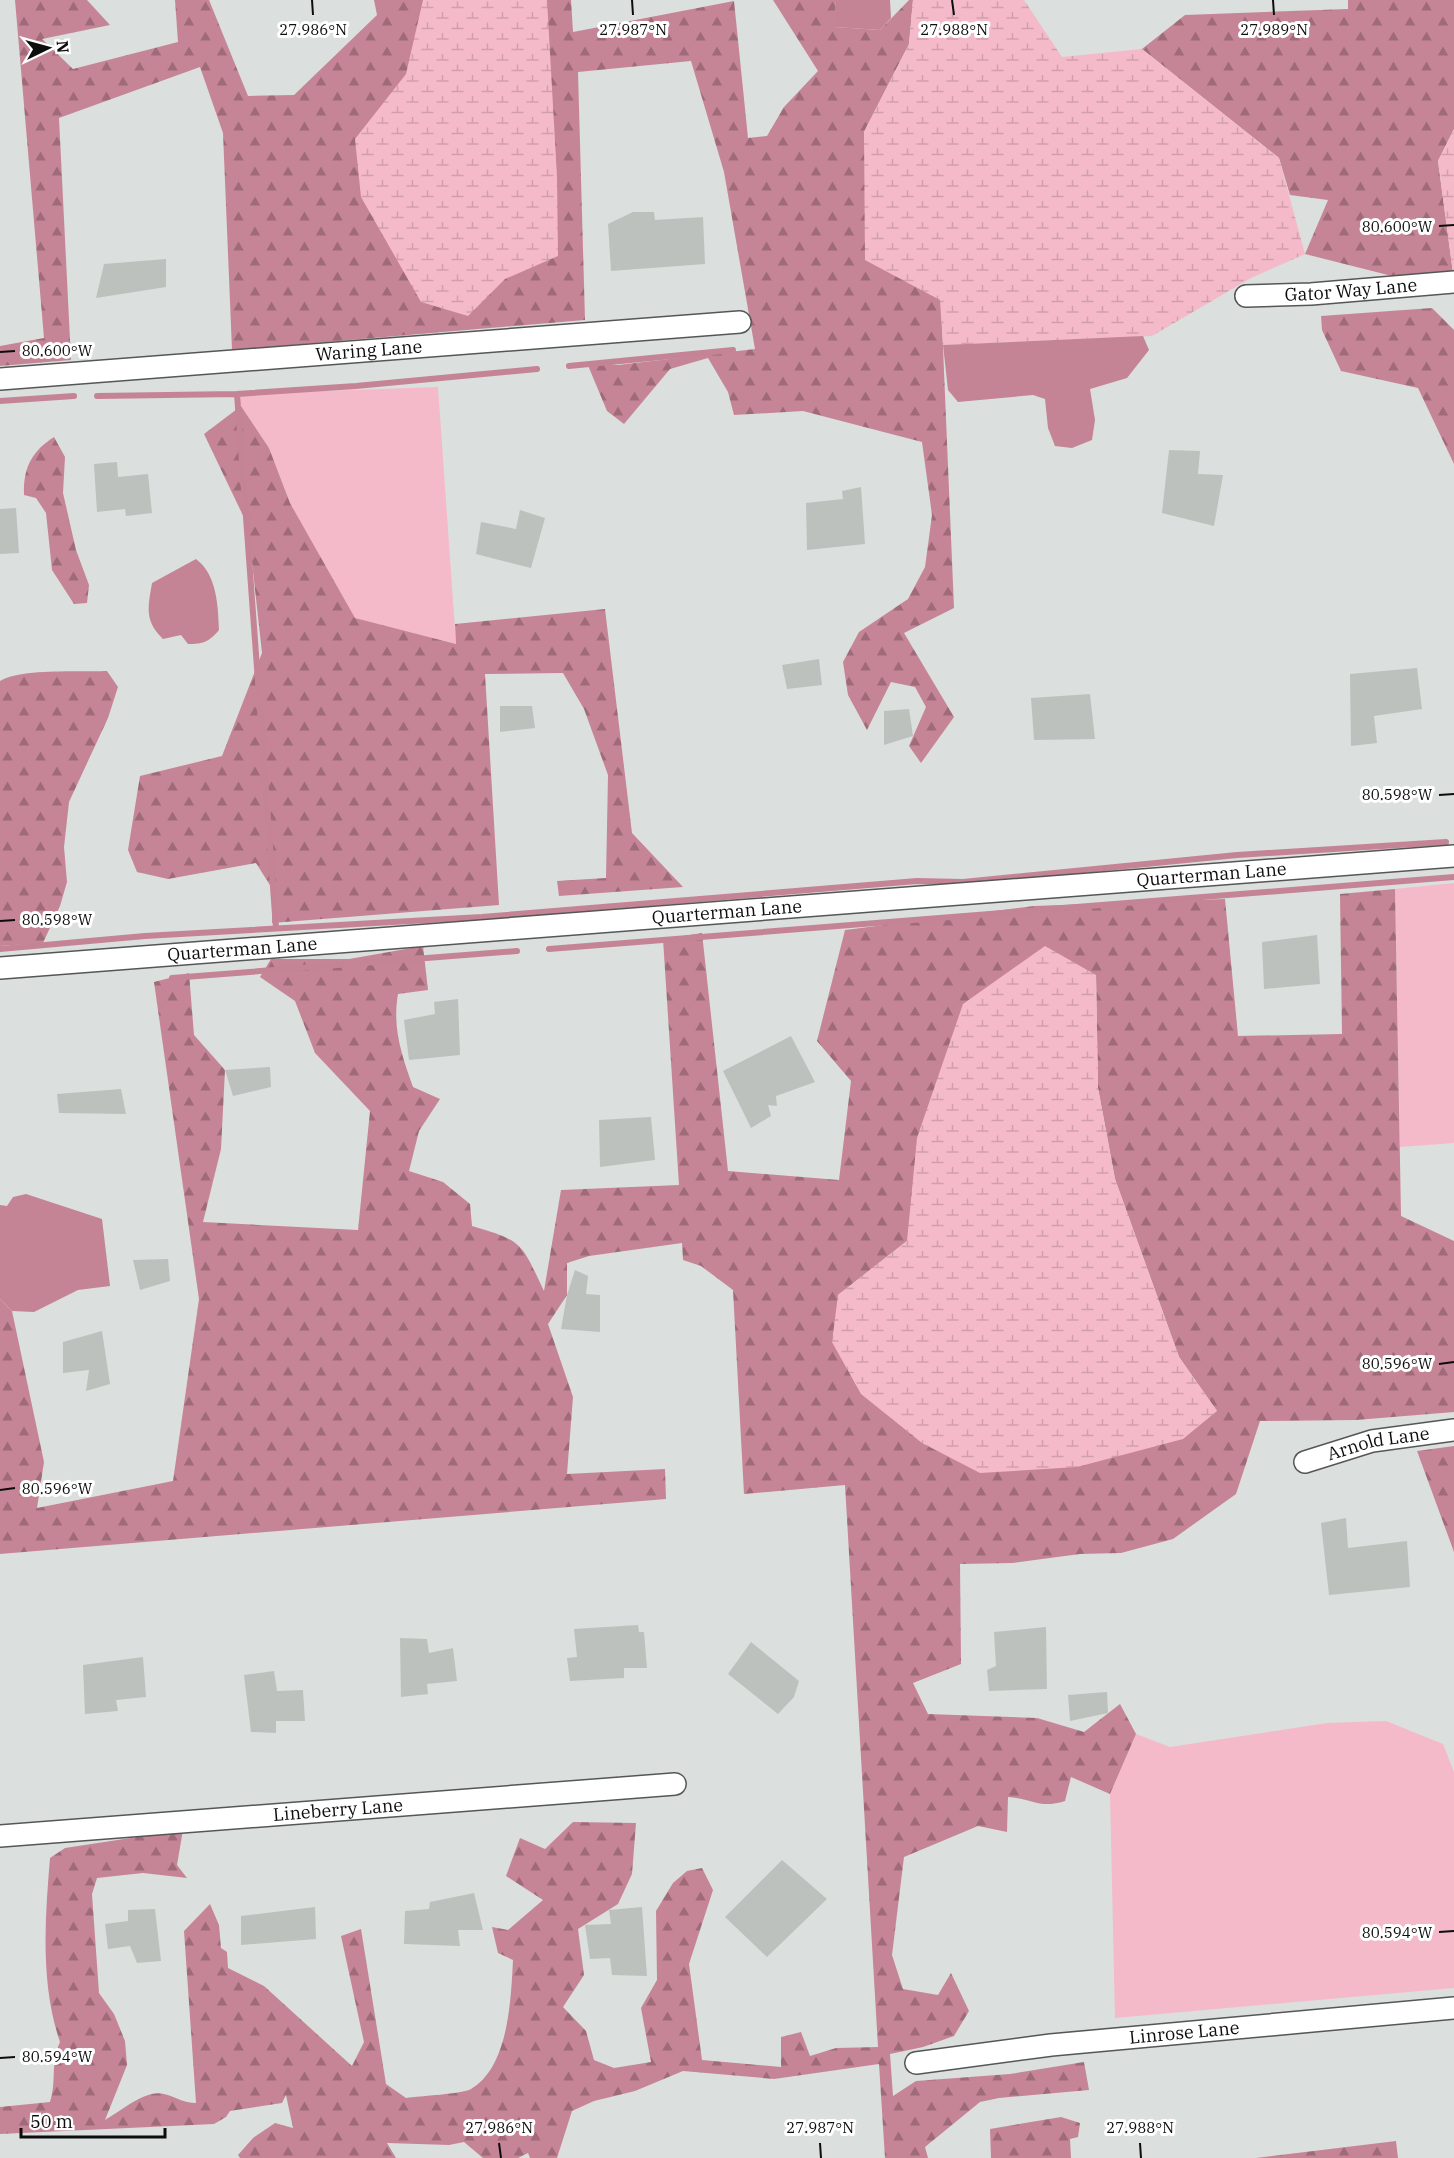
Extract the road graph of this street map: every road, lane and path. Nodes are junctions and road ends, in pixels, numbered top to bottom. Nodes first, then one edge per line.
1 (1454, 282) edge
2 (1246, 296) dead end
3 (740, 322) dead end
4 (0, 379) edge
5 (1454, 856) edge
6 (0, 968) edge
7 (1454, 1430) edge
8 (1305, 1462) dead end
9 (675, 1784) dead end
10 (0, 1836) edge
11 (1454, 2008) edge
12 (916, 2063) dead end

1 - 2 street, Gator Way Lane
3 - 4 street, Waring Lane
5 - 6 street, Quarterman Lane
7 - 8 street, Arnold Lane
9 - 10 street, Lineberry Lane
11 - 12 street, Linrose Lane

